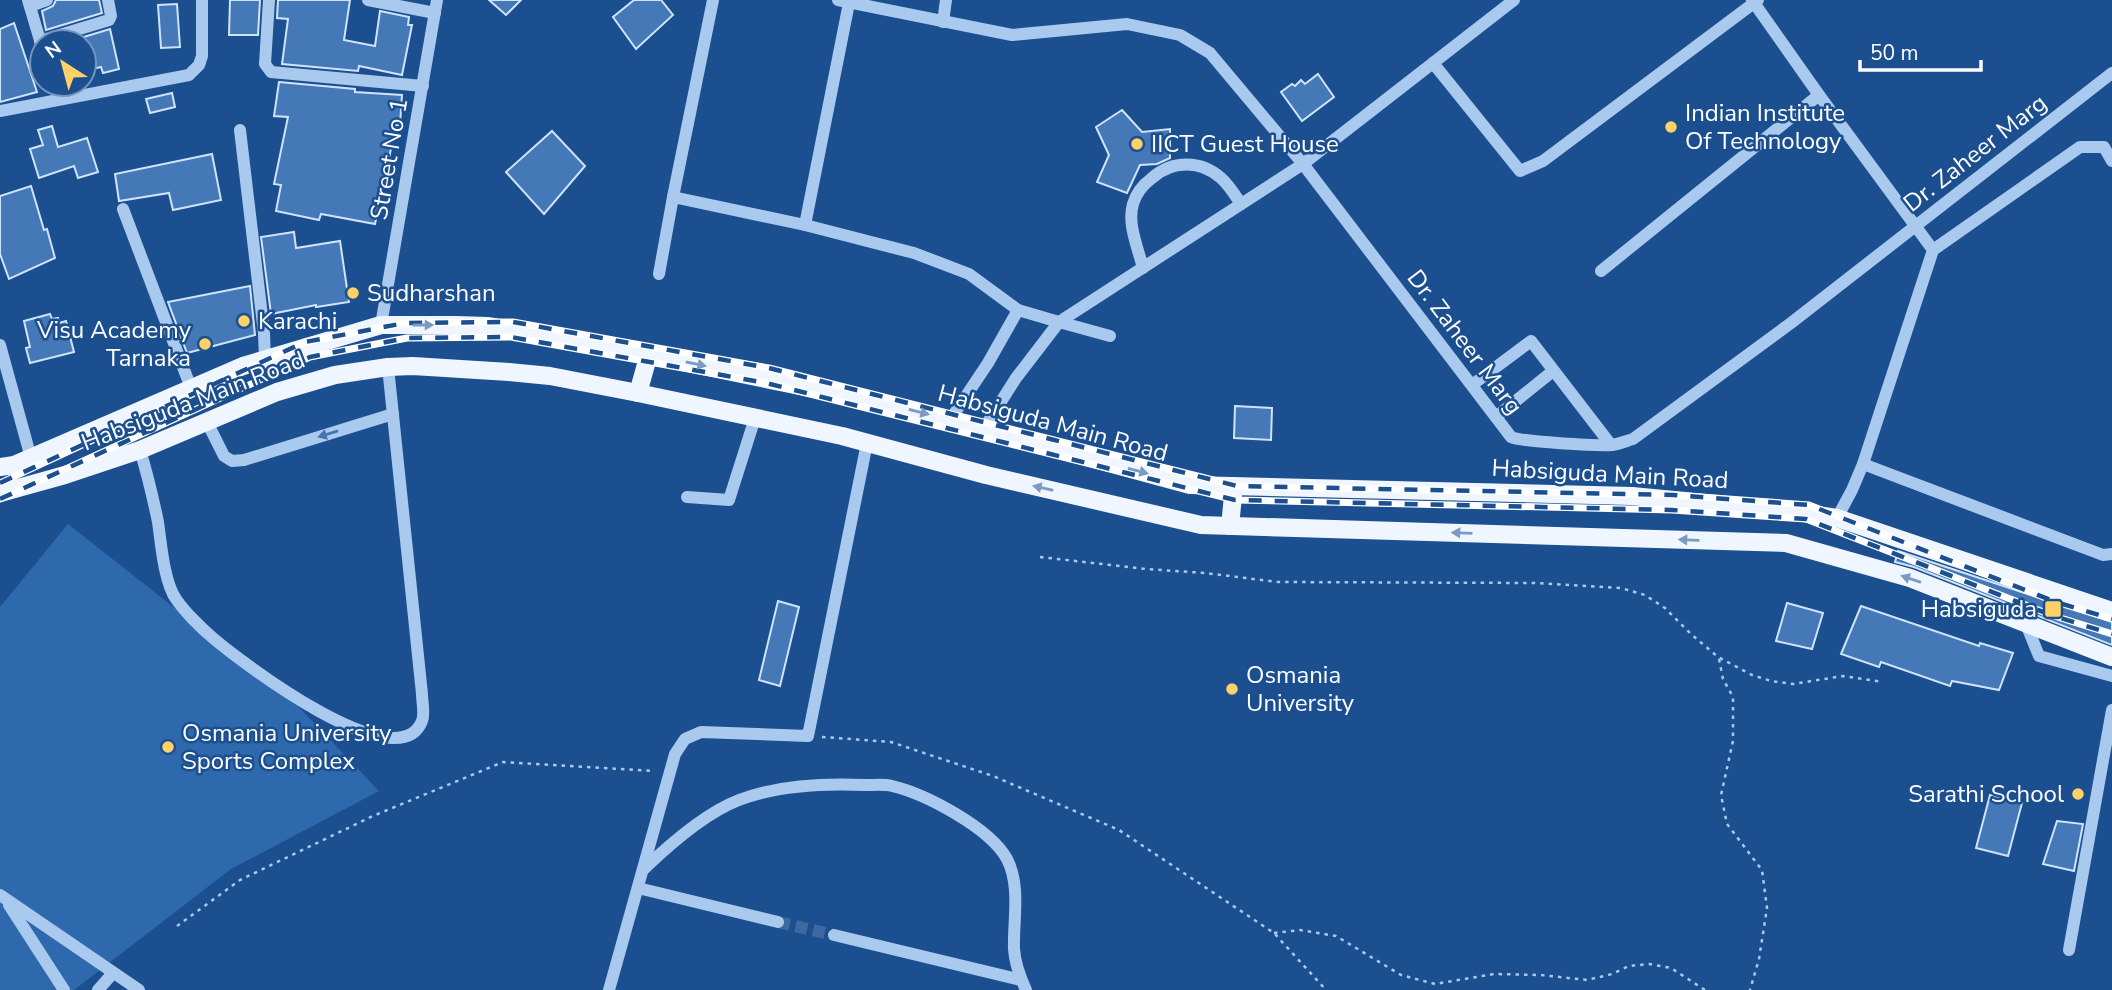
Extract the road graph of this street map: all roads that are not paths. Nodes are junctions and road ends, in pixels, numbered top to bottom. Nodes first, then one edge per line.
1 (47, 0) edge
2 (108, 0) edge
3 (202, 0) edge
4 (269, 0) edge
5 (368, 0) edge
6 (713, 0) edge
7 (946, 0) edge
8 (1514, 0) edge
9 (1755, 1) edge
10 (844, 2) edge
11 (29, 3) edge
12 (436, 6) edge
13 (943, 22) junction
14 (36, 28) edge
15 (86, 28) edge
16 (1433, 63) junction
17 (2112, 72) edge
18 (423, 86) junction
19 (1819, 95) junction
20 (57, 99) joint
21 (0, 111) edge
22 (240, 130) dead end
23 (2112, 160) edge
24 (1303, 164) junction
25 (673, 197) junction
26 (1241, 204) junction
27 (123, 209) dead end
28 (804, 225) junction
29 (1915, 226) junction
30 (1933, 250) junction
31 (1143, 268) junction
32 (1601, 271) dead end
33 (659, 274) dead end
34 (1018, 310) junction
35 (1059, 322) junction
36 (381, 325) junction
37 (1110, 336) dead end
38 (0, 345) edge
39 (649, 354) junction
40 (265, 360) junction
41 (388, 367) junction
42 (1553, 371) junction
43 (1472, 385) junction
44 (191, 388) junction
45 (638, 393) junction
46 (393, 414) junction
47 (1496, 417) junction
48 (755, 418) junction
49 (950, 419) junction
50 (207, 422) junction
51 (983, 430) junction
52 (867, 443) junction
53 (1611, 445) junction
54 (140, 450) junction
55 (31, 457) junction
56 (1863, 464) junction
57 (5, 468) edge
58 (1234, 486) junction
59 (0, 495) edge
60 (687, 497) dead end
61 (1837, 518) junction
62 (1230, 526) junction
63 (2112, 554) edge
64 (2112, 611) edge
65 (2026, 624) junction
66 (2112, 657) edge
67 (2112, 676) edge
68 (2112, 710) edge
69 (643, 869) junction
70 (638, 888) junction
71 (2, 897) edge
72 (778, 922) tunnel mouth
73 (834, 935) tunnel mouth
74 (2069, 950) dead end
75 (113, 973) junction
76 (1024, 985) edge
77 (64, 990) edge
78 (98, 990) edge
79 (139, 990) edge
80 (609, 990) edge

1 - 11 street
2 - 15 street
3 - 20 street
4 - 18 street
5 - 12 street
6 - 25 street
7 - 13 street
8 - 16 street
9 - 16 street
9 - 19 street
10 - 13 street, Dr. Zaheer Marg
10 - 28 street
11 - 14 street
12 - 18 street, Street No 1
13 - 24 street, Dr. Zaheer Marg
16 - 24 street
17 - 29 street, Dr. Zaheer Marg
18 - 36 street, Street No 1
19 - 29 street
19 - 32 street
20 - 21 street
22 - 40 street
23 - 30 street
24 - 26 street
24 - 43 street, Dr. Zaheer Marg
25 - 28 street
25 - 33 street
26 - 31 street
26 - 31 street
27 - 44 street
28 - 34 street
29 - 30 street
29 - 53 street, Dr. Zaheer Marg
30 - 56 street
31 - 35 street
34 - 35 street
34 - 49 street
35 - 37 street
35 - 51 street
36 -> 39 main road, Habsiguda Main Road
36 - 40 main road, Habsiguda Main Road
38 - 55 street
39 - 45 main road
39 -> 49 main road, Habsiguda Main Road
40 - 44 main road, Habsiguda Main Road
41 - 45 main road, Habsiguda Main Road
41 - 46 street
41 - 50 main road, Habsiguda Main Road
42 - 43 street
42 - 47 street
42 - 53 street
43 - 47 street, Dr. Zaheer Marg
44 - 55 main road, Habsiguda Main Road
45 - 48 main road, Habsiguda Main Road
46 -> 50 street
46 - 54 street
47 - 53 street, Dr. Zaheer Marg
48 - 52 main road, Habsiguda Main Road
48 - 60 street
49 - 51 main road, Habsiguda Main Road
50 - 54 main road, Habsiguda Main Road
51 -> 58 main road, Habsiguda Main Road
62 -> 52 main road, Habsiguda Main Road
52 - 69 street
54 - 59 main road, Habsiguda Main Road
55 - 57 main road, Habsiguda Main Road
56 - 61 street
56 - 63 street
58 - 61 main road, Habsiguda Main Road
58 - 62 main road
61 - 64 main road, Habsiguda Main Road
65 -> 62 main road, Habsiguda Main Road
65 - 66 main road, Habsiguda Main Road
65 - 67 street
68 - 74 street
69 - 70 street
69 - 76 street
70 - 72 street
70 - 80 street
71 - 75 street
71 - 77 street
73 - 76 street
75 - 78 street
75 - 79 street

